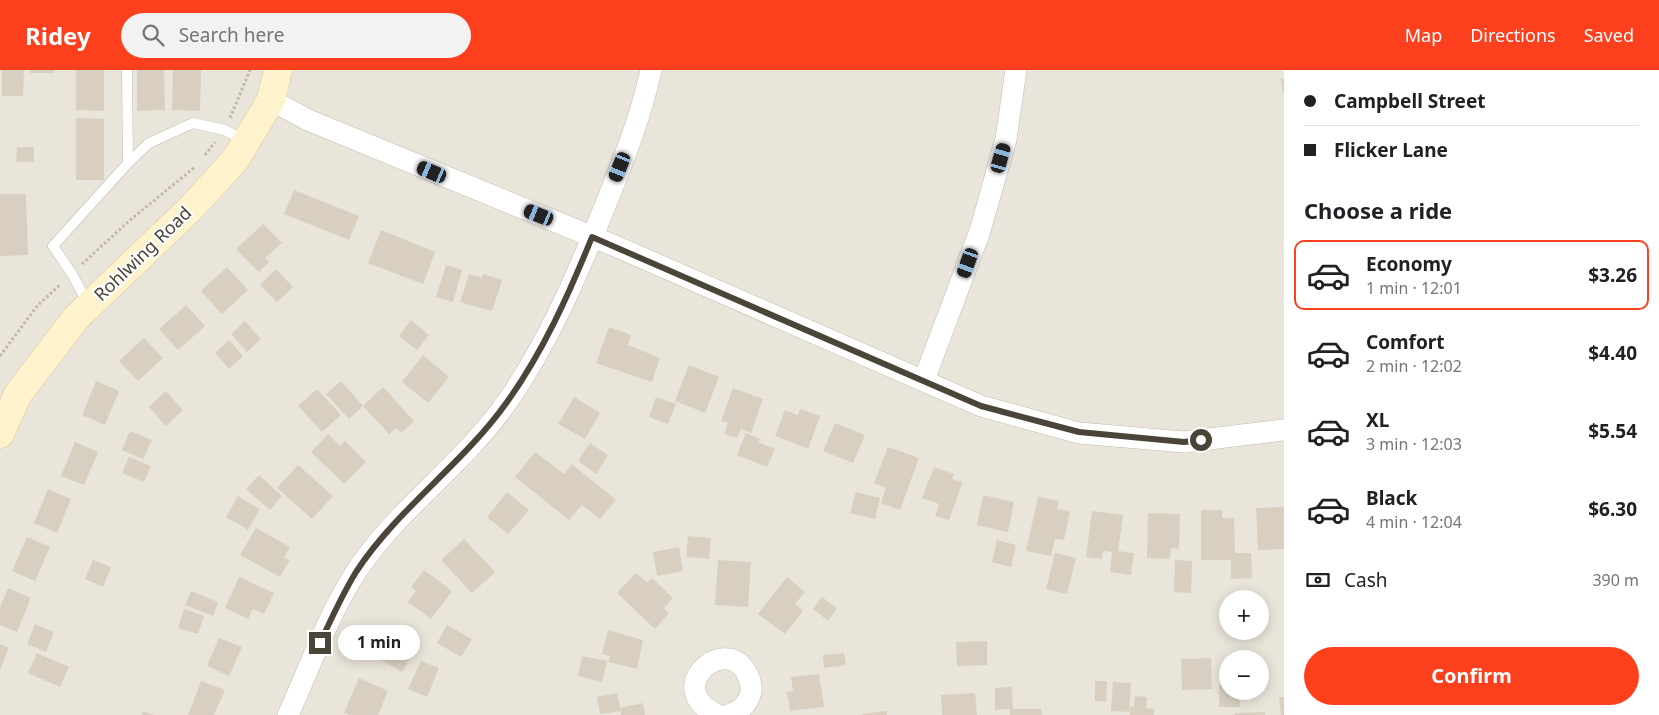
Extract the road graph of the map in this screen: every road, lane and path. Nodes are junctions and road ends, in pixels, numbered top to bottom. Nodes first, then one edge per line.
1 (127, 70) edge
2 (250, 70) edge
3 (278, 70) edge
4 (651, 70) edge
5 (1016, 70) edge
6 (270, 100) junction
7 (235, 135) junction
8 (204, 157) dead end
9 (128, 163) junction
10 (199, 164) dead end
11 (592, 237) junction
12 (72, 274) junction
13 (89, 305) junction
14 (0, 356) edge
15 (924, 380) junction
16 (1284, 430) edge
17 (0, 434) edge
18 (288, 715) edge
19 (718, 715) edge
20 (728, 715) edge

1 - 9 lane
2 - 7 path
3 - 6 street, Rohlwing Road
4 - 11 street
5 - 15 street
6 - 7 street, Rohlwing Road
6 - 11 street
7 - 8 path
7 - 9 lane
7 - 13 street, Rohlwing Road
9 - 12 lane
10 - 12 path
11 - 15 street
11 - 18 street
12 - 13 lane
12 - 14 path
13 - 17 street, Rohlwing Road
15 - 16 street
19 - 20 street

